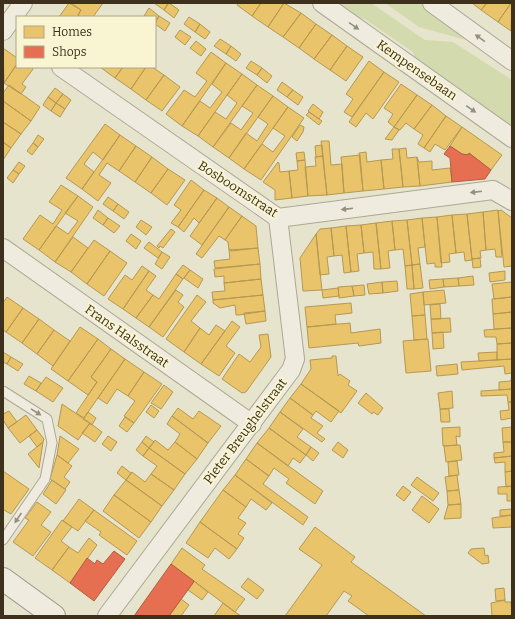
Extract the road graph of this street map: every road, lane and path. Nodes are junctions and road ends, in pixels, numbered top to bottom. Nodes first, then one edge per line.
1 (23, 3) edge
2 (322, 3) edge
3 (432, 3) edge
4 (7, 31) edge
5 (512, 61) edge
6 (61, 68) edge
7 (512, 138) edge
8 (512, 201) edge
9 (278, 218) junction
10 (3, 248) edge
11 (3, 391) edge
12 (252, 424) junction
13 (3, 540) edge
14 (3, 579) edge
15 (54, 616) edge
16 (107, 616) edge

1 - 4 street
2 -> 7 street, Kempensebaan
5 -> 3 street
6 - 9 street, Bosboomstraat
8 -> 9 street, Bosboomstraat
9 - 12 street, Pieter Breughelstraat
10 - 12 street, Frans Halsstraat
11 -> 13 lane
12 - 16 street, Pieter Breughelstraat
14 - 15 street

